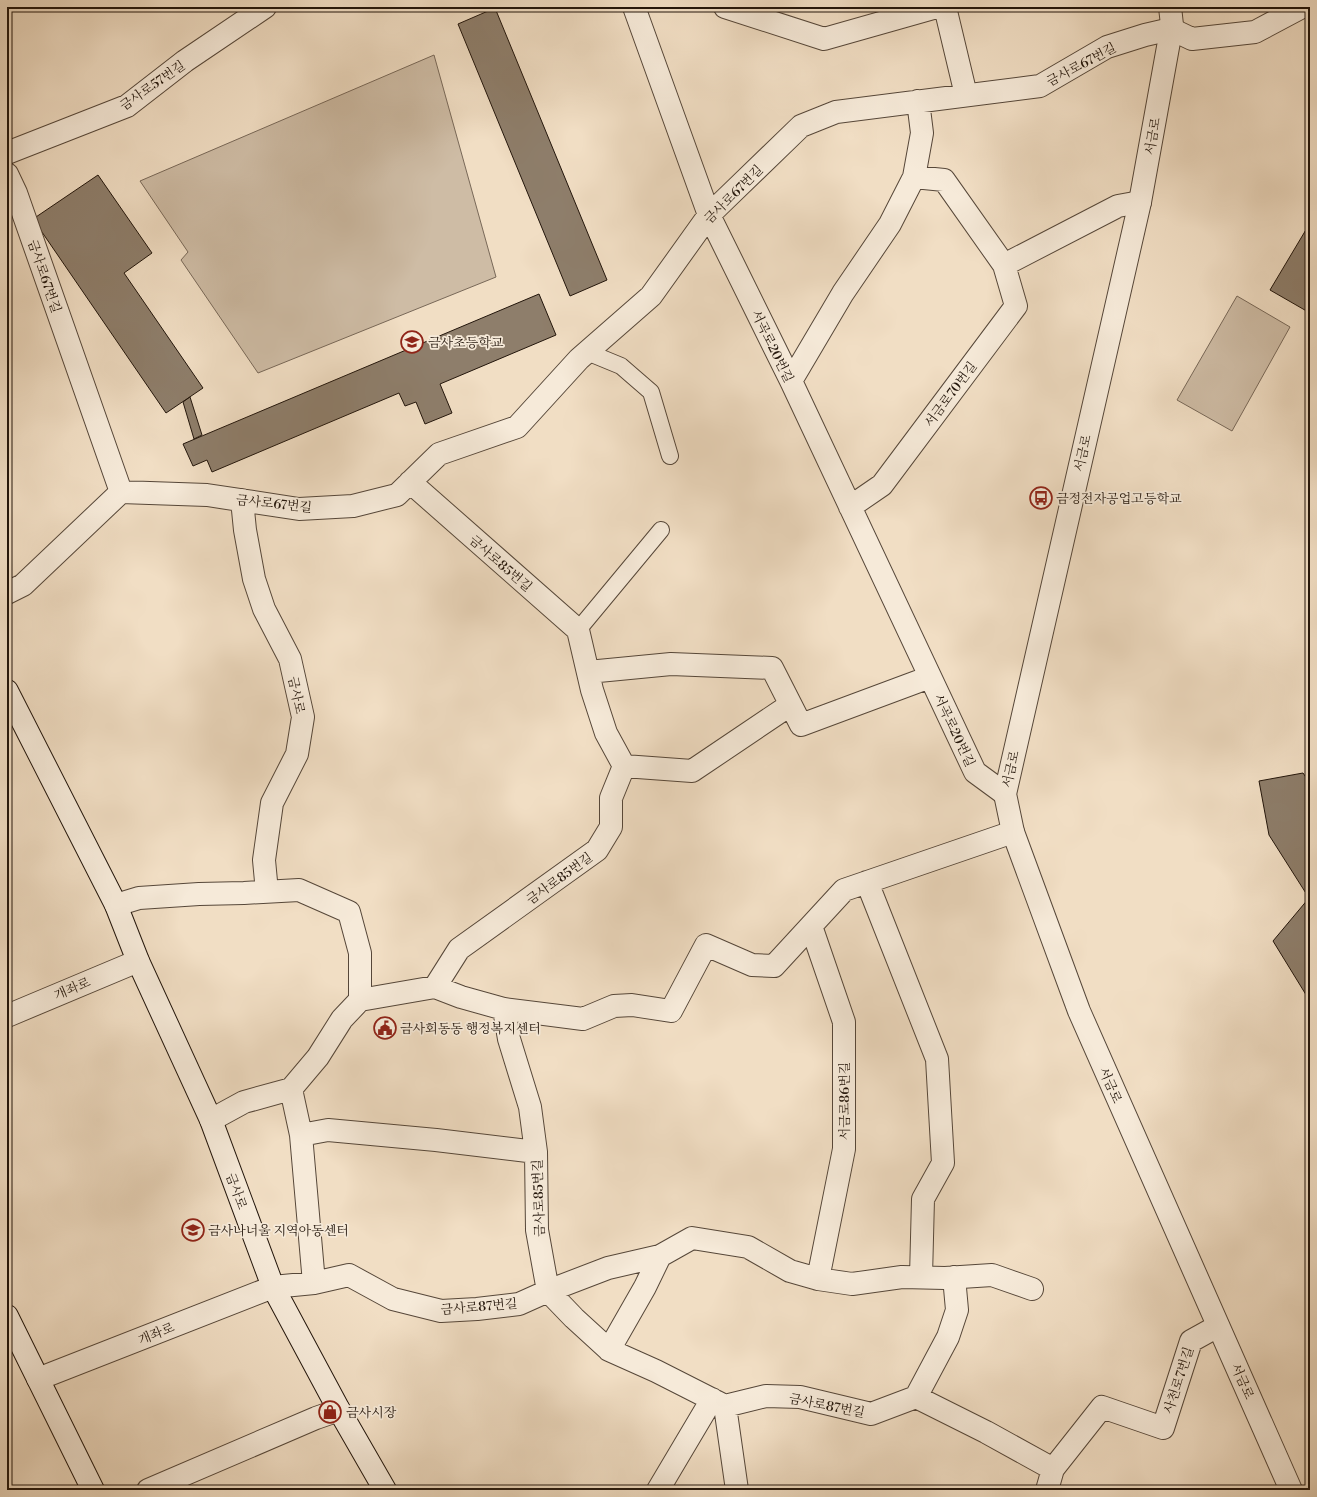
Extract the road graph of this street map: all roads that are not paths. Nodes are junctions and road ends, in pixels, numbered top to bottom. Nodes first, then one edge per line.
1 (265, 7) edge
2 (634, 7) edge
3 (725, 7) edge
4 (937, 7) edge
5 (945, 7) edge
6 (1170, 7) edge
7 (1302, 7) edge
8 (1171, 29) junction
9 (966, 95) junction
10 (918, 101) junction
11 (7, 153) edge
12 (7, 174) edge
13 (914, 177) junction
14 (1140, 202) junction
15 (709, 215) junction
16 (1004, 265) junction
17 (587, 352) junction
18 (791, 381) junction
19 (670, 456) dead end
20 (410, 482) junction
21 (121, 492) junction
22 (242, 500) junction
23 (850, 507) junction
24 (661, 530) dead end
25 (7, 594) edge
26 (578, 630) junction
27 (588, 672) junction
28 (930, 677) junction
29 (7, 691) edge
30 (790, 705) junction
31 (624, 766) junction
32 (1005, 794) junction
33 (1013, 832) junction
34 (867, 882) junction
35 (267, 892) junction
36 (116, 905) junction
37 (810, 926) junction
38 (138, 960) junction
39 (435, 987) junction
40 (360, 1000) junction
41 (504, 1009) junction
42 (7, 1016) edge
43 (291, 1089) junction
44 (211, 1120) junction
45 (301, 1135) junction
46 (536, 1152) junction
47 (660, 1256) junction
48 (921, 1277) junction
49 (954, 1277) junction
50 (818, 1279) junction
51 (314, 1283) junction
52 (273, 1287) junction
53 (1032, 1289) dead end
54 (548, 1291) junction
55 (7, 1316) edge
56 (1218, 1326) junction
57 (608, 1350) junction
58 (38, 1379) junction
59 (916, 1397) junction
60 (719, 1402) junction
61 (339, 1410) junction
62 (1053, 1469) junction
63 (93, 1490) edge
64 (148, 1490) edge
65 (386, 1490) edge
66 (658, 1490) edge
67 (736, 1490) edge
68 (1047, 1490) edge
69 (1291, 1490) edge

1 - 11 street, 금사로57번길
2 - 15 street, 서곡로20번길
3 - 4 street
5 - 9 street
6 - 8 street, 서금로
7 - 8 street
8 - 9 street, 금사로67번길
8 - 14 street, 서금로
9 - 10 street, 금사로67번길
10 - 13 street
10 - 15 street, 금사로67번길
12 - 21 street, 금사로67번길
13 - 16 street, 서금로70번길
13 - 18 street
14 - 16 street
14 - 32 street, 서금로
15 - 17 street, 금사로67번길
15 - 18 street, 서곡로20번길
16 - 23 street, 서금로70번길
17 - 19 lane
17 - 20 street, 금사로67번길
18 - 23 street, 서곡로20번길
20 - 22 street, 금사로67번길
20 - 26 street, 금사로85번길
21 - 22 street, 금사로67번길
21 - 25 street
22 - 35 street, 금사로
23 - 28 street, 서곡로20번길
24 - 26 lane
26 - 27 street
27 - 30 street
27 - 31 street
28 - 30 street, 서곡로20번길
28 - 32 street, 서곡로20번길
29 - 36 street, 금사로
30 - 31 street
31 - 39 street, 금사로85번길
32 - 33 street, 서금로
33 - 34 street
33 - 56 street, 서금로
34 - 37 street
34 - 48 street
35 - 36 street
35 - 40 street
36 - 38 street, 금사로
37 - 41 street
37 - 50 street, 서금로86번길
38 - 42 street, 개좌로
38 - 44 street, 금사로
39 - 40 street
39 - 41 street
40 - 43 street
41 - 46 street, 금사로85번길
43 - 44 street
43 - 45 street
44 - 52 street, 금사로
45 - 46 street, 금사로85번길
45 - 51 street
46 - 54 street, 금사로85번길
47 - 50 street, 금사로87번길
47 - 54 street, 금사로87번길
47 - 57 street
48 - 49 street, 금사로87번길
48 - 50 street, 금사로87번길
49 - 53 street, 금사로87번길
49 - 59 street
51 - 52 street, 금사로87번길
51 - 54 street, 금사로87번길
52 - 58 street, 개좌로
52 - 61 street, 금사로
54 - 57 street
55 - 58 street
56 - 62 street, 사천로7번길
56 - 69 street, 서금로
57 - 60 street
58 - 63 street
59 - 60 street, 금사로87번길
59 - 62 street
60 - 66 street
60 - 67 street
61 - 64 street
61 - 65 street, 금사로
62 - 68 street, 사천로7번길

